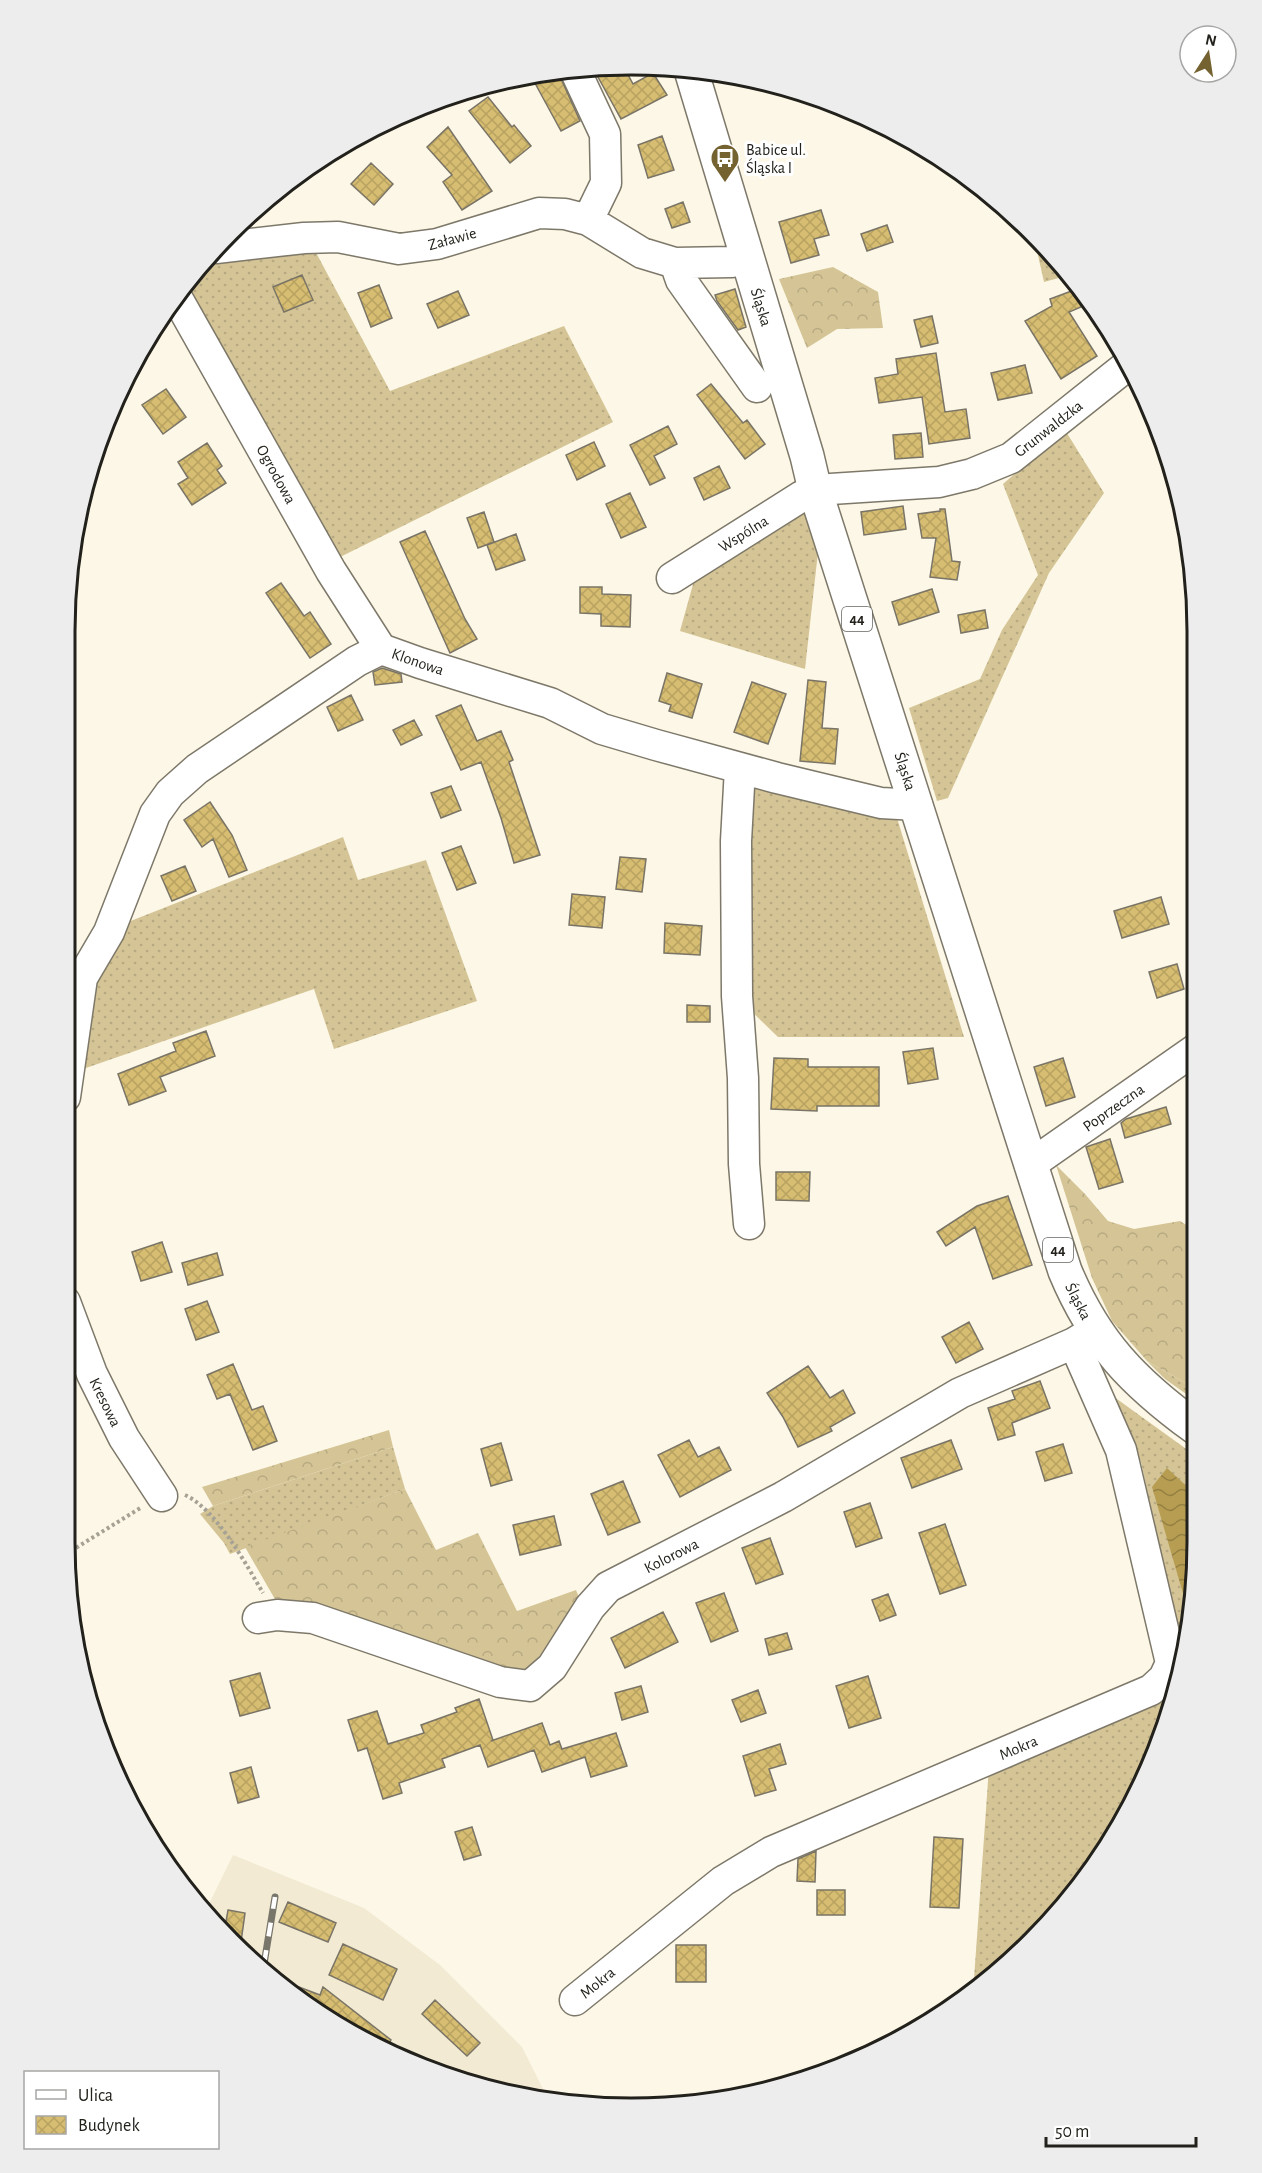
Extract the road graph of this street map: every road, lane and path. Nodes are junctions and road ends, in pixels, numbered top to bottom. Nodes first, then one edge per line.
1 (579, 78) edge
2 (694, 79) edge
3 (588, 220) junction
4 (230, 246) edge
5 (748, 257) junction
6 (675, 263) junction
7 (181, 305) edge
8 (1122, 370) edge
9 (757, 387) dead end
10 (815, 490) junction
11 (672, 578) dead end
12 (381, 649) junction
13 (740, 768) junction
14 (917, 805) junction
15 (75, 982) edge
16 (1187, 1055) edge
17 (1030, 1165) junction
18 (749, 1224) dead end
19 (75, 1329) edge
20 (1085, 1336) junction
21 (1187, 1421) edge
22 (162, 1496) junction
23 (75, 1548) edge
24 (267, 1616) joint
25 (575, 2000) dead end

1 - 3 street
2 - 5 main road, Śląska / 44
3 - 4 street, Załawie
3 - 6 street, Załawie
5 - 6 street, Załawie
5 - 10 main road, Śląska / 44
6 - 9 street
7 - 12 street, Ogrodowa
8 - 10 street, Grunwaldzka
10 - 11 street, Wspólna
10 - 14 main road, Śląska / 44
12 - 13 street, Klonowa
12 - 15 street, Klonowa
13 - 14 street, Klonowa
13 - 18 street
14 - 17 main road, Śląska / 44
16 - 17 street, Poprzeczna
17 - 20 main road, Śląska / 44
19 - 22 street, Kresowa
20 - 21 main road, Śląska / 44
20 - 24 street, Kolorowa
20 - 25 street, Mokra
22 - 23 path
22 - 24 path

